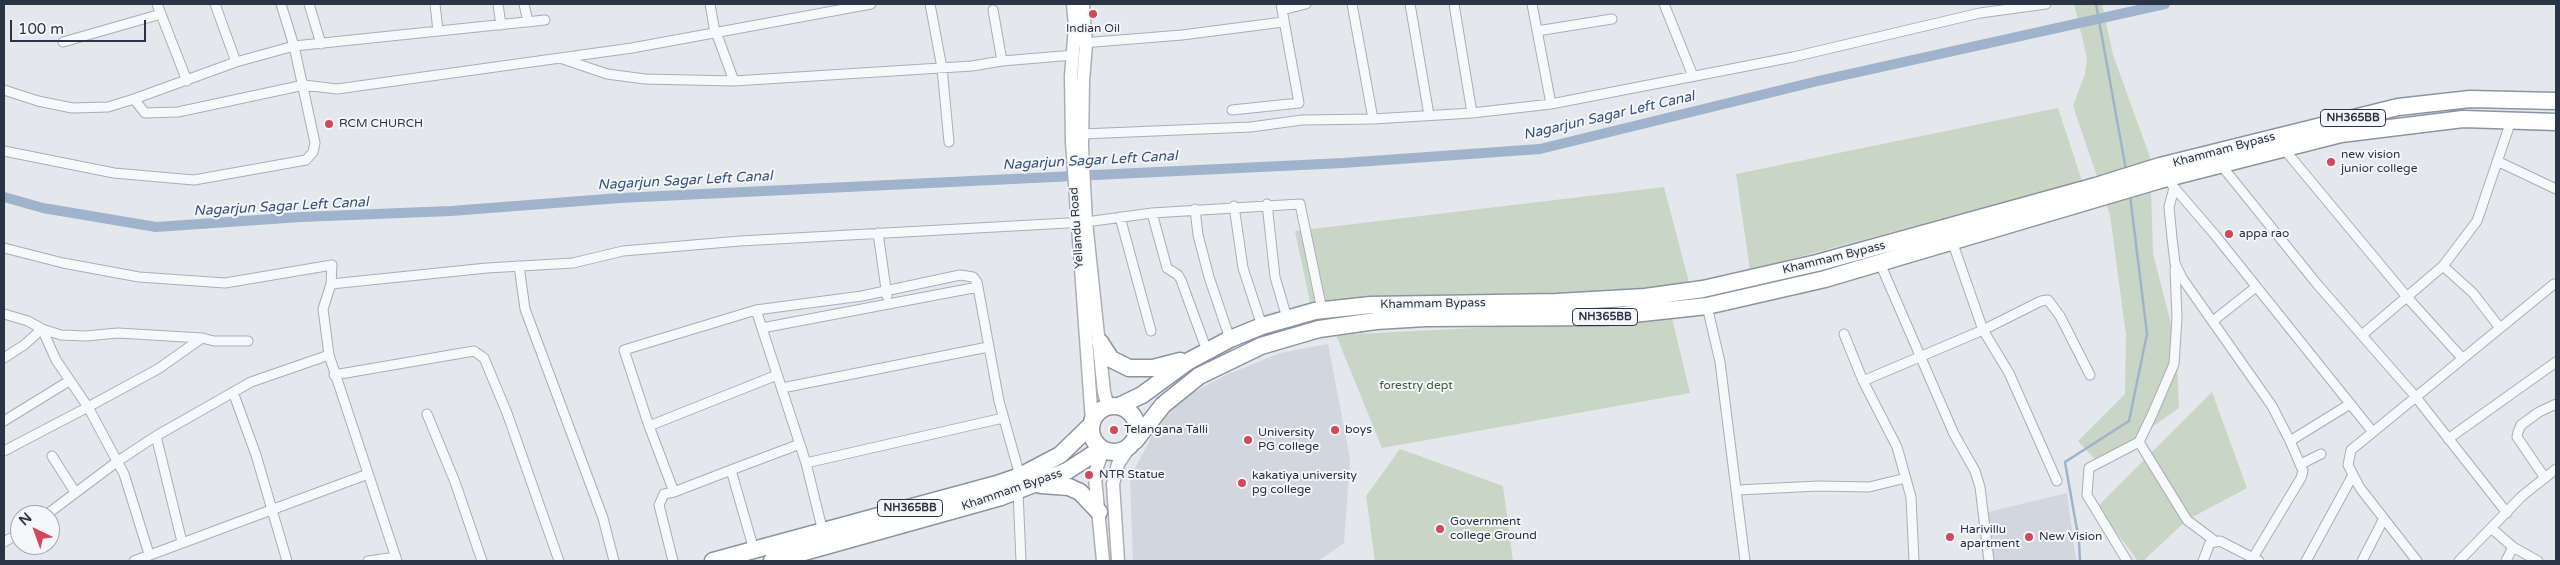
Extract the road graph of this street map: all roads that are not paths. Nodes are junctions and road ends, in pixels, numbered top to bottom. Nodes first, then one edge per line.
1 (157, 4) edge
2 (215, 4) edge
3 (281, 4) edge
4 (309, 4) edge
5 (436, 4) edge
6 (498, 4) edge
7 (524, 4) edge
8 (710, 4) edge
9 (871, 4) edge
10 (930, 4) edge
11 (1074, 4) edge
12 (1083, 4) edge
13 (1306, 4) edge
14 (1352, 4) edge
15 (1410, 4) edge
16 (1454, 4) edge
17 (1532, 4) edge
18 (1664, 4) edge
19 (2046, 4) edge
20 (1281, 7) edge
21 (994, 10) dead end
22 (161, 14) junction
23 (1612, 19) dead end
24 (545, 20) dead end
25 (528, 22) junction
26 (1284, 22) junction
27 (501, 25) junction
28 (438, 32) junction
29 (715, 32) junction
30 (1537, 32) junction
31 (63, 42) dead end
32 (321, 44) junction
33 (294, 46) junction
34 (1078, 47) junction
35 (560, 59) junction
36 (1002, 61) junction
37 (236, 62) junction
38 (942, 68) junction
39 (1693, 76) junction
40 (187, 81) junction
41 (734, 81) junction
42 (304, 85) junction
43 (4, 90) edge
44 (134, 99) junction
45 (2556, 101) edge
46 (1299, 103) junction
47 (1551, 104) junction
48 (1232, 110) dead end
49 (1472, 113) junction
50 (1429, 115) junction
51 (1373, 119) junction
52 (1302, 120) junction
53 (2511, 121) junction
54 (2556, 122) edge
55 (1078, 141) junction
56 (949, 142) dead end
57 (2284, 149) junction
58 (4, 151) edge
59 (2497, 161) junction
60 (2221, 165) junction
61 (2164, 178) junction
62 (2556, 189) edge
63 (2097, 193) junction
64 (1267, 204) junction
65 (1234, 206) junction
66 (1195, 209) junction
67 (1152, 213) junction
68 (1120, 217) junction
69 (1081, 222) junction
70 (878, 233) junction
71 (1952, 241) junction
72 (4, 248) edge
73 (1878, 262) junction
74 (2175, 262) junction
75 (519, 266) junction
76 (2443, 266) junction
77 (331, 284) junction
78 (2554, 284) dead end
79 (978, 287) junction
80 (2256, 287) junction
81 (886, 291) junction
82 (2407, 297) junction
83 (888, 304) junction
84 (1707, 306) junction
85 (756, 310) junction
86 (1322, 310) junction
87 (4, 314) edge
88 (1287, 318) junction
89 (2213, 321) junction
90 (1262, 326) junction
91 (762, 328) junction
92 (2500, 328) junction
93 (42, 329) junction
94 (1983, 330) junction
95 (1151, 331) dead end
96 (1844, 334) dead end
97 (2362, 335) junction
98 (202, 338) junction
99 (1230, 339) junction
100 (248, 341) dead end
101 (1100, 342) junction
102 (988, 347) junction
103 (1207, 351) junction
104 (329, 355) junction
105 (4, 358) edge
106 (1921, 358) junction
107 (2462, 358) junction
108 (2556, 362) edge
109 (777, 374) junction
110 (334, 375) junction
111 (2090, 375) dead end
112 (69, 381) junction
113 (1863, 381) junction
114 (782, 388) junction
115 (233, 392) junction
116 (2415, 396) junction
117 (2350, 404) junction
118 (2556, 404) edge
119 (88, 407) junction
120 (1114, 407) junction
121 (427, 414) dead end
122 (1004, 418) junction
123 (4, 421) edge
124 (1092, 424) junction
125 (649, 426) junction
126 (2372, 431) junction
127 (156, 436) junction
128 (2448, 439) junction
129 (2290, 440) junction
130 (2139, 442) junction
131 (800, 444) junction
132 (1133, 444) junction
133 (1102, 450) junction
134 (4, 451) edge
135 (2322, 454) dead end
136 (52, 456) dead end
137 (118, 461) junction
138 (806, 463) junction
139 (2301, 464) junction
140 (2556, 469) edge
141 (731, 470) junction
142 (368, 474) junction
143 (2353, 475) junction
144 (1906, 478) junction
145 (2545, 478) junction
146 (2057, 482) dead end
147 (1021, 485) junction
148 (1738, 490) junction
149 (75, 492) junction
150 (674, 492) junction
151 (59, 505) edge
152 (273, 509) junction
153 (1099, 512) junction
154 (2507, 513) junction
155 (2383, 520) junction
156 (2491, 528) junction
157 (823, 532) junction
158 (2215, 541) junction
159 (182, 542) junction
160 (2513, 547) junction
161 (754, 550) junction
162 (149, 554) junction
163 (396, 559) edge
164 (2254, 560) edge
165 (134, 561) edge
166 (287, 561) edge
167 (368, 561) edge
168 (482, 561) edge
169 (559, 561) edge
170 (614, 561) edge
171 (673, 561) edge
172 (713, 561) edge
173 (772, 561) edge
174 (1021, 561) edge
175 (1103, 561) edge
176 (1118, 561) edge
177 (1745, 561) edge
178 (1914, 561) edge
179 (1990, 561) edge
180 (2127, 561) edge
181 (2203, 561) edge
182 (2306, 561) edge
183 (2362, 561) edge
184 (2417, 561) edge
185 (2459, 561) edge
186 (2506, 561) edge
187 (2538, 561) edge

1 - 22 street
2 - 37 street
3 - 33 street
4 - 32 street
5 - 28 street
6 - 27 street
7 - 25 street
8 - 29 street
9 - 29 street
10 - 38 street
11 - 34 main road, Yellandu Road
12 - 34 main road, Yellandu Road
13 - 20 street
14 - 51 street
15 - 50 street
16 - 49 street
17 - 30 street
18 - 39 street
19 - 39 street
20 - 26 street
21 - 36 street
22 - 31 street
22 - 40 street
23 - 30 street
24 - 25 street
25 - 27 street
26 - 34 street
26 - 46 street
27 - 28 street
28 - 32 street
29 - 35 street
29 - 41 street
30 - 47 street
32 - 33 street
33 - 37 street
33 - 42 street
34 - 36 street
34 - 55 main road, Yellandu Road
35 - 41 street
35 - 42 street
36 - 38 street
37 - 40 street
38 - 41 street
38 - 56 street
39 - 47 street
40 - 44 street
42 - 44 street
42 - 58 street
43 - 44 street
45 - 61 highway, Khammam Bypass / NH365BB
46 - 48 street
46 - 52 street
47 - 49 street
49 - 50 street
50 - 51 street
51 - 52 street
52 - 55 street
53 - 54 highway, Khammam Bypass / NH365BB
53 - 57 highway, Khammam Bypass / NH365BB
53 - 59 street
55 - 69 main road, Yellandu Road
57 - 60 highway, Khammam Bypass / NH365BB
57 - 82 street
59 - 62 street
59 - 76 street
60 - 61 highway, Khammam Bypass / NH365BB
60 - 97 street
61 - 63 highway, Khammam Bypass / NH365BB
61 - 74 street
61 - 80 street
63 - 71 highway, Khammam Bypass / NH365BB
63 - 86 highway, Khammam Bypass / NH365BB
64 - 65 street
64 - 86 street
64 - 88 street
65 - 66 street
65 - 90 street
66 - 67 street
66 - 99 street
67 - 68 street
67 - 103 street
68 - 69 street
68 - 95 street
69 - 70 street
69 - 101 main road, Yellandu Road
69 - 124 main road, Yellandu Road
70 - 75 street
70 - 81 street
71 - 73 highway, Khammam Bypass / NH365BB
71 - 94 street
72 - 77 street
73 - 84 highway, Khammam Bypass / NH365BB
73 - 106 street
74 - 89 street
74 - 130 street
75 - 77 street
75 - 170 street
76 - 82 street
76 - 92 street
77 - 104 street
78 - 92 street
79 - 81 street
79 - 83 street
79 - 102 street
80 - 89 street
80 - 117 street
81 - 83 street
81 - 85 street
82 - 97 street
82 - 107 street
83 - 91 street
84 - 132 highway, Khammam Bypass / NH365BB
84 - 148 street
85 - 91 street
85 - 125 street
86 - 88 highway, Khammam Bypass / NH365BB
87 - 93 street
88 - 90 highway, Khammam Bypass / NH365BB
89 - 129 street
90 - 99 highway, Khammam Bypass / NH365BB
91 - 109 street
92 - 107 street
93 - 98 street
93 - 105 street
93 - 112 street
94 - 106 street
94 - 111 street
94 - 146 street
96 - 113 street
97 - 116 street
98 - 100 street
98 - 119 street
99 - 103 highway, Khammam Bypass / NH365BB
101 - 103 highway
101 - 120 main road, Yellandu Road
102 - 114 street
102 - 122 street
103 - 120 highway, Khammam Bypass / NH365BB
104 - 110 street
104 - 115 street
106 - 113 street
106 - 179 street
107 - 116 street
108 - 128 street
109 - 114 street
109 - 125 street
110 - 142 street
110 - 169 street
112 - 119 street
112 - 123 street
113 - 144 street
114 - 131 street
115 - 127 street
115 - 152 street
116 - 126 street
116 - 128 street
117 - 126 street
117 - 129 street
118 - 145 street
119 - 134 street
119 - 137 street
120 - 124 highway, NH365BB
120 - 132 highway
121 - 168 street
122 - 138 street
122 - 147 street
124 - 133 highway
124 - 147 highway, Khammam Bypass / NH365BB
125 - 150 street
126 - 143 street
127 - 137 street
127 - 159 street
128 - 154 street
129 - 139 street
130 - 158 street
130 - 180 street
131 - 138 street
131 - 141 street
132 - 133 highway, NH365BB
132 - 176 main road
133 - 147 highway, Khammam Bypass / NH365BB
133 - 153 main road
135 - 139 street
136 - 149 street
137 - 149 street
137 - 162 street
138 - 157 street
139 - 164 street
140 - 145 street
141 - 150 street
141 - 161 street
142 - 152 street
142 - 163 street
143 - 155 street
143 - 182 street
144 - 148 street
144 - 178 street
145 - 154 street
147 - 153 highway
147 - 157 highway, Khammam Bypass / NH365BB
147 - 173 highway, Khammam Bypass / NH365BB
147 - 174 street
148 - 177 street
149 - 151 street
150 - 171 street
152 - 159 street
152 - 166 street
153 - 175 main road
154 - 156 street
155 - 183 street
155 - 184 street
156 - 160 street
156 - 185 street
157 - 161 highway, Khammam Bypass / NH365BB
158 - 164 street
158 - 181 street
159 - 162 street
160 - 186 street
160 - 187 street
161 - 172 highway, Khammam Bypass / NH365BB
162 - 165 street
163 - 167 street

